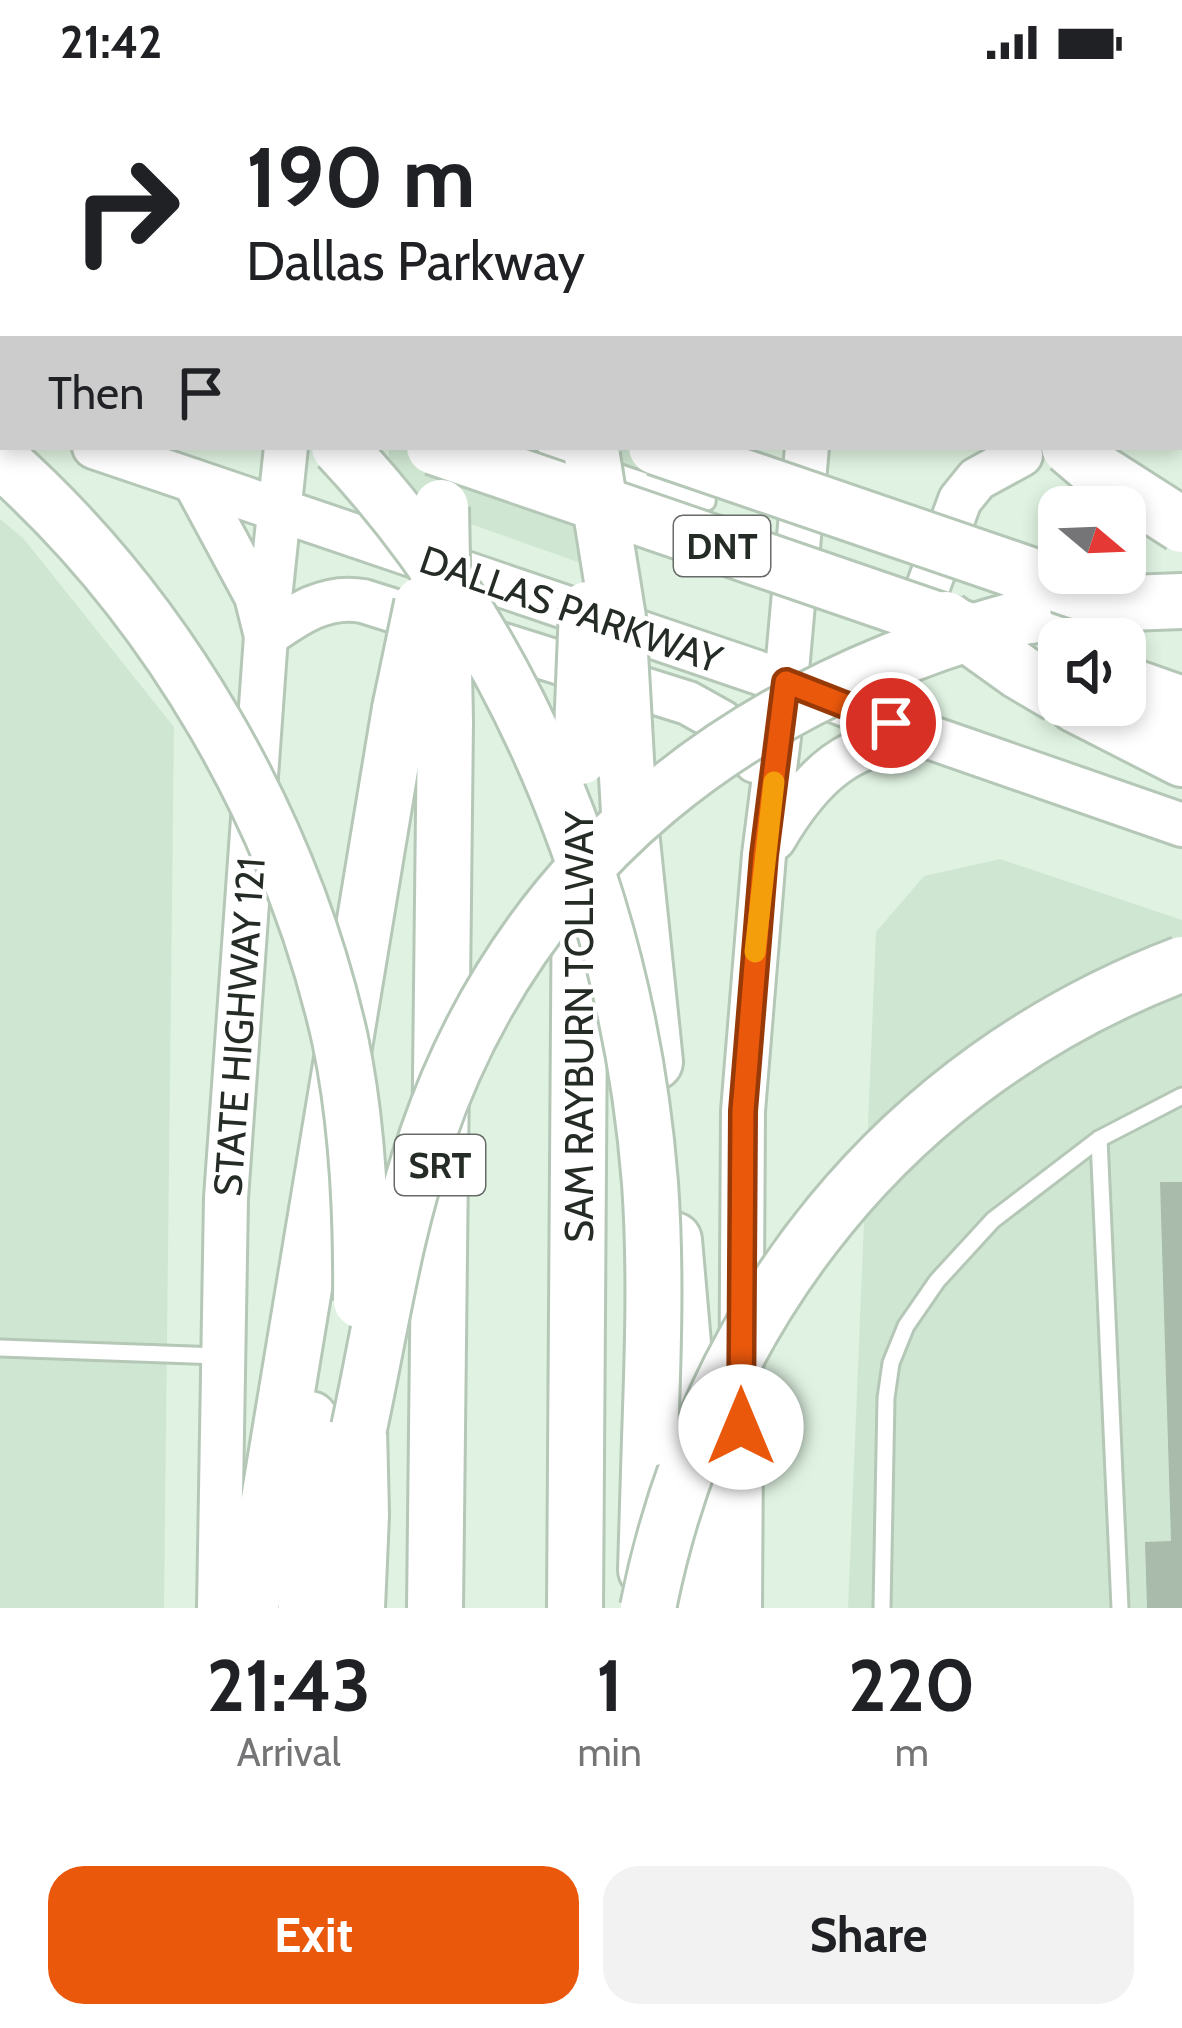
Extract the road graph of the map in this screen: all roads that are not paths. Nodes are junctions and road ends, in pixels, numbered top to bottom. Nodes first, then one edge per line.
1 (103, 450) edge
2 (286, 450) edge
3 (342, 450) edge
4 (438, 450) edge
5 (447, 450) edge
6 (577, 450) edge
7 (665, 450) edge
8 (713, 450) edge
9 (755, 450) edge
10 (807, 450) edge
11 (1028, 450) edge
12 (0, 459) edge
13 (194, 481) junction
14 (281, 508) junction
15 (1182, 511) edge
16 (1182, 525) edge
17 (1182, 601) edge
18 (1182, 627) edge
19 (266, 636) junction
20 (1038, 656) edge
21 (786, 682) junction
22 (1038, 683) edge
23 (423, 716) junction
24 (943, 742) junction
25 (771, 807) junction
26 (1182, 824) edge
27 (764, 855) junction
28 (1182, 964) edge
29 (1182, 1096) edge
30 (1099, 1139) junction
31 (313, 1225) junction
32 (0, 1348) edge
33 (222, 1357) junction
34 (359, 1428) junction
35 (219, 1608) edge
36 (251, 1608) edge
37 (306, 1608) edge
38 (357, 1608) edge
39 (435, 1608) edge
40 (575, 1608) edge
41 (647, 1608) edge
42 (706, 1608) edge
43 (740, 1608) edge
44 (882, 1608) edge
45 (1120, 1608) edge

1 - 13 main road, DALLAS PARKWAY
2 - 14 main road, STATE HIGHWAY 121
3 - 41 highway, bridge
4 - 23 highway, SRT, bridge
5 - 20 highway, DNT, bridge
6 - 8 lane
6 - 40 highway, SAM RAYBURN TOLLWAY, bridge
6 - 42 highway, bridge
7 - 18 highway, DNT, bridge
9 - 22 highway, bridge
10 - 21 main road
11 - 15 main road
11 - 16 highway, bridge
11 - 24 main road
12 - 34 highway, bridge
13 - 14 main road, DALLAS PARKWAY
13 - 19 main road
14 - 19 main road, STATE HIGHWAY 121
14 - 21 main road, DALLAS PARKWAY
17 - 34 highway, bridge
19 - 25 main road
19 - 33 main road, STATE HIGHWAY 121
21 - 24 main road, DALLAS PARKWAY
21 - 25 main road
23 - 31 highway
23 - 39 highway, SRT
24 - 26 main road, DALLAS PARKWAY
24 - 27 main road
25 - 27 main road
27 - 43 main road
28 - 41 highway, bridge
29 - 30 lane
30 - 44 lane
30 - 45 lane
31 - 36 highway
31 - 37 highway
32 - 33 lane
33 - 35 main road, STATE HIGHWAY 121
34 - 38 highway

